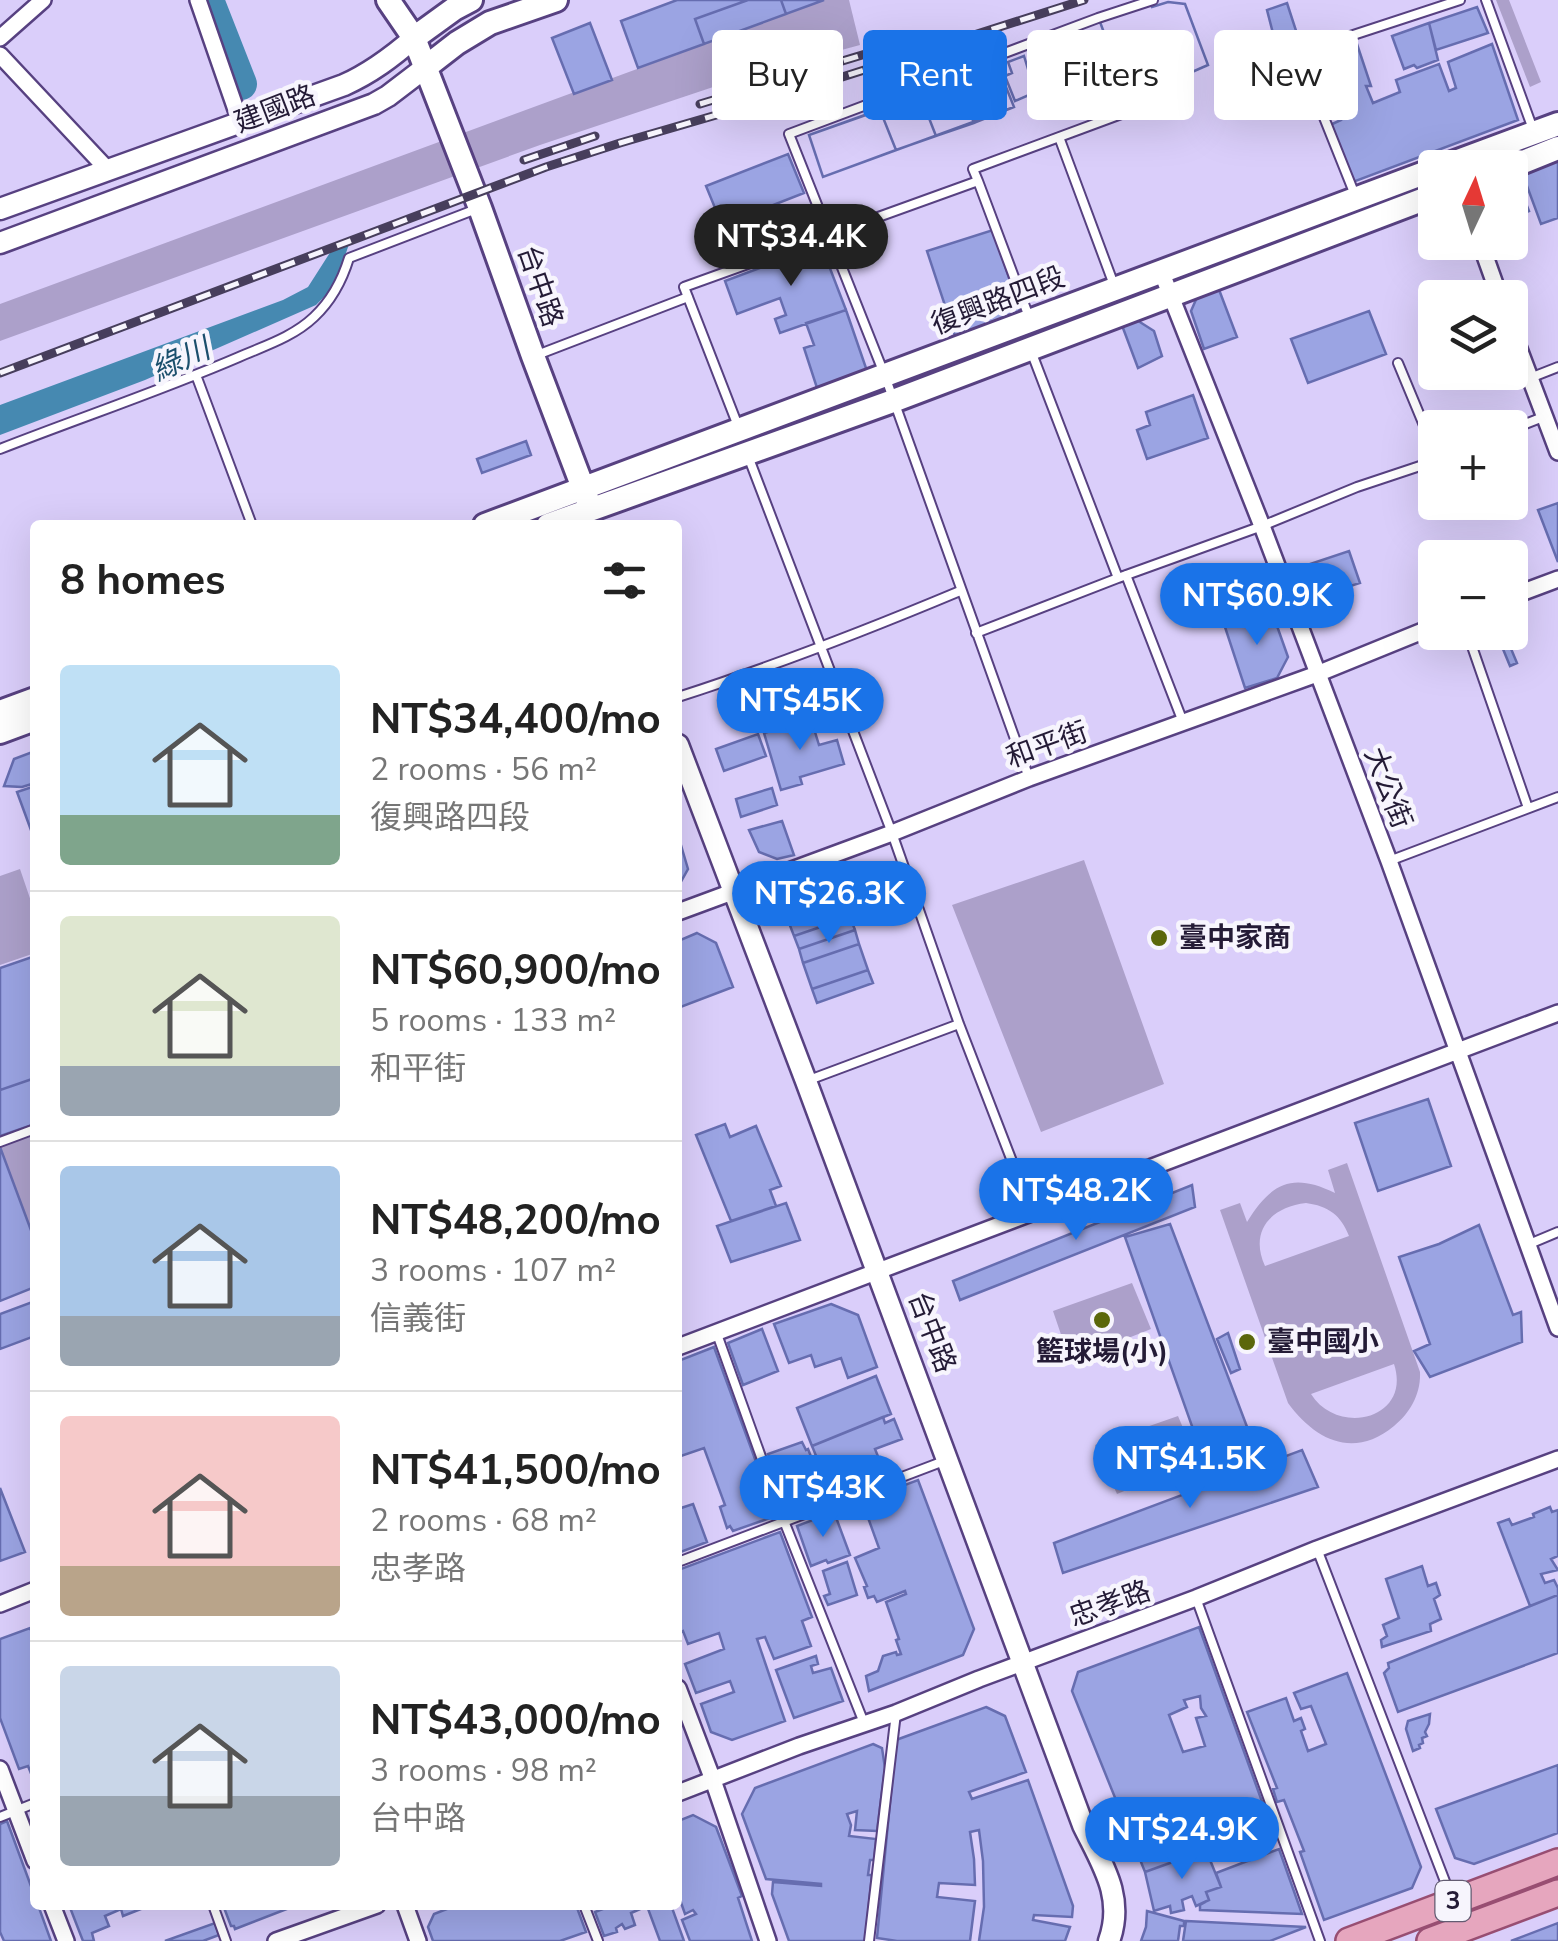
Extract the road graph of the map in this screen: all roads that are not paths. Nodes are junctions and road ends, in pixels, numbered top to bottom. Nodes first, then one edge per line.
1 (44, 0) edge
2 (198, 0) edge
3 (388, 0) edge
4 (472, 0) edge
5 (556, 0) edge
6 (1153, 0) edge
7 (1460, 0) edge
8 (1486, 0) edge
9 (1358, 33) edge
10 (0, 38) edge
11 (414, 38) junction
12 (0, 54) edge
13 (426, 67) junction
14 (1107, 120) edge
15 (1325, 120) edge
16 (241, 124) junction
17 (1558, 124) edge
18 (1534, 133) junction
19 (1059, 138) junction
20 (1558, 148) edge
21 (1490, 150) edge
22 (1528, 160) edge
23 (106, 169) junction
24 (1418, 177) edge
25 (978, 180) junction
26 (1357, 199) junction
27 (1418, 201) edge
28 (480, 208) junction
29 (0, 209) edge
30 (827, 234) junction
31 (0, 243) edge
32 (1161, 271) junction
33 (1116, 289) junction
34 (1170, 295) junction
35 (688, 297) junction
36 (1031, 321) junction
37 (1029, 347) junction
38 (532, 356) junction
39 (1398, 363) dead end
40 (1558, 367) edge
41 (196, 375) junction
42 (885, 376) junction
43 (1529, 378) joint
44 (892, 400) junction
45 (1418, 411) edge
46 (1544, 416) junction
47 (1528, 423) edge
48 (743, 441) junction
49 (0, 450) edge
50 (1558, 452) edge
51 (1418, 466) edge
52 (590, 507) edge
53 (250, 520) edge
54 (514, 520) edge
55 (560, 520) edge
56 (1262, 526) junction
57 (1122, 576) junction
58 (1558, 579) edge
59 (1528, 590) edge
60 (960, 591) junction
61 (976, 633) junction
62 (1418, 633) edge
63 (820, 648) junction
64 (1473, 650) edge
65 (1317, 674) junction
66 (682, 696) edge
67 (30, 701) edge
68 (0, 712) edge
69 (30, 721) edge
70 (1183, 722) junction
71 (0, 732) edge
72 (682, 756) edge
73 (1029, 778) junction
74 (1558, 797) edge
75 (1528, 808) junction
76 (892, 833) junction
77 (1389, 860) junction
78 (734, 892) junction
79 (682, 911) edge
80 (1558, 1013) edge
81 (959, 1024) junction
82 (1459, 1049) junction
83 (806, 1081) junction
84 (30, 1131) edge
85 (0, 1142) edge
86 (1032, 1213) junction
87 (1558, 1232) edge
88 (1527, 1244) junction
89 (877, 1270) junction
90 (1558, 1328) edge
91 (716, 1331) junction
92 (682, 1345) edge
93 (1558, 1459) edge
94 (948, 1460) junction
95 (784, 1521) junction
96 (1316, 1549) junction
97 (682, 1560) edge
98 (30, 1592) edge
99 (1196, 1598) junction
100 (0, 1604) edge
101 (1024, 1662) junction
102 (682, 1699) edge
103 (896, 1713) junction
104 (864, 1723) junction
105 (0, 1769) edge
106 (713, 1780) junction
107 (682, 1792) edge
108 (8, 1814) edge
109 (30, 1852) edge
110 (1558, 1862) edge
111 (1558, 1893) edge
112 (1452, 1902) junction
113 (54, 1910) edge
114 (215, 1910) edge
115 (364, 1910) edge
116 (406, 1910) edge
117 (586, 1910) edge
118 (66, 1941) edge
119 (226, 1941) edge
120 (276, 1941) edge
121 (418, 1941) edge
122 (598, 1941) edge
123 (768, 1941) edge
124 (869, 1941) edge
125 (1110, 1941) edge
126 (1320, 1941) edge
127 (1349, 1941) edge
128 (1430, 1941) edge

1 - 10 street
2 - 16 street
3 - 11 main road, 台中路
4 - 11 main road, 建國路
5 - 13 main road, 建國路
6 - 30 lane
7 - 9 lane
8 - 18 lane
11 - 13 main road, 台中路
11 - 16 street, 建國路
12 - 23 street
13 - 28 main road, 台中路
13 - 31 street, 建國路
14 - 19 lane
15 - 26 lane
16 - 23 street, 建國路
17 - 18 main road, 復興路四段
18 - 21 main road, 復興路四段
19 - 25 lane
19 - 33 lane
20 - 22 main road
23 - 29 street, 建國路
24 - 26 main road, 復興路四段
25 - 30 lane
25 - 36 lane
26 - 32 main road, 復興路四段
27 - 34 main road, 復興路四段
28 - 38 main road, 台中路
28 - 41 lane
30 - 35 lane
30 - 42 lane
32 - 33 main road, 復興路四段
32 - 34 street, 大公街
33 - 36 main road, 復興路四段
34 - 37 main road, 復興路四段
34 - 56 street, 大公街
35 - 38 lane
35 - 48 lane
36 - 42 main road, 復興路四段
37 - 44 main road, 復興路四段
37 - 57 lane
38 - 52 main road, 台中路
39 - 45 lane
40 - 43 lane
41 - 49 lane
41 - 53 lane
42 - 44 lane
42 - 48 main road, 復興路四段
43 - 46 street
44 - 48 main road, 復興路四段
44 - 60 lane
46 - 47 lane
46 - 50 street
48 - 52 main road, 復興路四段
48 - 63 lane
51 - 56 lane
52 - 54 main road
52 - 55 main road
56 - 57 lane
56 - 65 street, 大公街
57 - 61 lane
57 - 70 lane
58 - 59 street
60 - 61 lane
60 - 63 lane
61 - 73 lane
62 - 65 street, 和平街
63 - 66 lane
63 - 76 lane
64 - 75 lane
65 - 70 street, 和平街
65 - 77 street, 大公街
67 - 68 main road
69 - 71 main road
70 - 73 street, 和平街
72 - 78 street, 台中路
73 - 76 street, 和平街
74 - 75 lane
75 - 77 lane
76 - 78 street, 和平街
76 - 81 lane
77 - 82 street, 大公街
78 - 79 street, 和平街
78 - 83 street, 台中路
80 - 82 street
81 - 83 lane
81 - 86 lane
82 - 86 street
82 - 88 street, 大公街
83 - 89 street, 台中路
84 - 85 lane
86 - 89 street
87 - 88 lane
88 - 90 street, 大公街
89 - 91 street
89 - 94 street, 台中路
91 - 92 street
91 - 95 lane
93 - 96 street, 忠孝路
94 - 95 lane
94 - 101 street, 台中路
95 - 97 lane
95 - 104 lane
96 - 99 street, 忠孝路
96 - 112 lane
98 - 100 street
99 - 101 street, 忠孝路
99 - 126 lane
101 - 103 street, 忠孝路
101 - 125 street, 台中路
102 - 106 street
103 - 104 street, 忠孝路
103 - 124 lane
104 - 106 street, 忠孝路
105 - 108 street
106 - 107 street, 忠孝路
106 - 123 street
108 - 109 street
110 - 112 main road, 3
111 - 128 main road, 3
112 - 127 main road, 3
113 - 118 street
114 - 119 lane
115 - 120 street
116 - 121 street
117 - 122 lane

